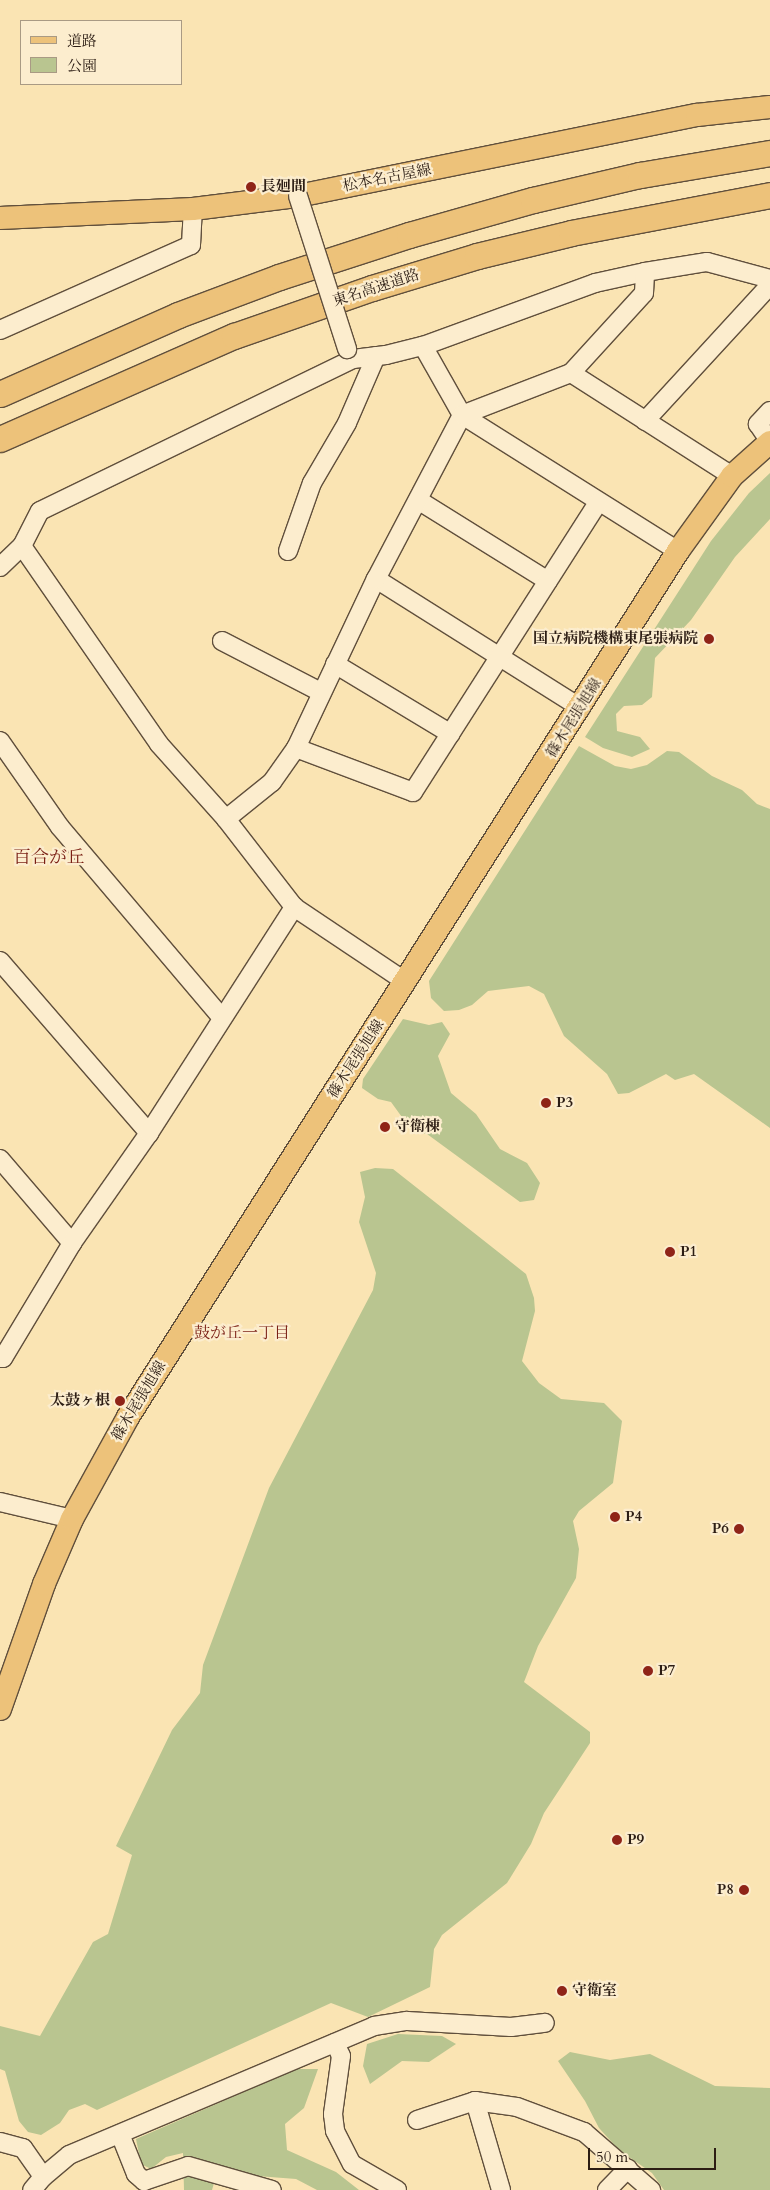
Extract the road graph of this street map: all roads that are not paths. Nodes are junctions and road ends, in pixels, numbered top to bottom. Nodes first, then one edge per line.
1 (770, 107) edge
2 (770, 153) edge
3 (770, 195) edge
4 (298, 196) junction
5 (193, 209) junction
6 (0, 218) edge
7 (645, 272) junction
8 (770, 279) edge
9 (770, 285) edge
10 (0, 330) edge
11 (423, 346) junction
12 (350, 354) junction
13 (381, 356) junction
14 (571, 373) junction
15 (0, 394) edge
16 (770, 411) edge
17 (462, 415) junction
18 (645, 421) junction
19 (0, 440) edge
20 (770, 442) edge
21 (732, 476) junction
22 (418, 500) junction
23 (598, 503) junction
24 (22, 546) junction
25 (288, 550) dead end
26 (678, 552) junction
27 (0, 567) edge
28 (376, 579) junction
29 (548, 581) junction
30 (222, 641) dead end
31 (500, 657) junction
32 (335, 664) junction
33 (321, 692) junction
34 (580, 708) junction
35 (451, 734) junction
36 (1, 745) edge
37 (296, 748) junction
38 (226, 819) junction
39 (294, 907) junction
40 (1, 963) edge
41 (406, 982) junction
42 (221, 1017) junction
43 (148, 1133) junction
44 (0, 1159) edge
45 (72, 1243) junction
46 (0, 1358) edge
47 (0, 1502) edge
48 (72, 1519) junction
49 (0, 1709) edge
50 (546, 2023) dead end
51 (335, 2043) junction
52 (475, 2101) junction
53 (417, 2120) dead end
54 (120, 2134) junction
55 (0, 2142) edge
56 (628, 2168) junction
57 (37, 2184) edge
58 (272, 2190) edge
59 (397, 2190) edge
60 (501, 2190) edge
61 (607, 2190) edge
62 (650, 2190) edge

1 - 4 main road, 松本名古屋線
2 - 15 highway
3 - 19 highway, 東名高速道路
4 - 5 main road, 松本名古屋線
4 - 12 street, bridge
5 - 6 main road, 松本名古屋線
5 - 10 street
7 - 8 street
7 - 11 street
7 - 14 street
9 - 18 street
11 - 13 street
11 - 17 street
12 - 13 street
12 - 24 street
13 - 25 street
14 - 17 street
14 - 18 street
16 - 20 street
17 - 22 street
17 - 23 street
18 - 21 street
20 - 21 main road, 篠木尾張旭線
21 - 26 main road, 篠木尾張旭線
22 - 28 street
22 - 29 street
23 - 26 street
23 - 29 street
24 - 27 street
24 - 38 street
26 - 34 main road, 篠木尾張旭線
28 - 31 street
28 - 32 street
29 - 31 street
30 - 33 street
31 - 34 street
31 - 35 street
32 - 33 street
32 - 35 street
33 - 37 street
34 - 41 main road, 篠木尾張旭線
35 - 37 street
36 - 42 street
37 - 38 street
38 - 39 street
39 - 41 street
39 - 42 street
40 - 43 street
41 - 48 main road, 篠木尾張旭線
42 - 43 street
43 - 45 street
44 - 45 street
45 - 46 street
47 - 48 street
48 - 49 main road, 篠木尾張旭線
50 - 51 street
51 - 54 street
51 - 59 street
52 - 53 street
52 - 56 street
52 - 60 street
54 - 57 street
54 - 58 street
55 - 57 street
56 - 61 street
56 - 62 street

